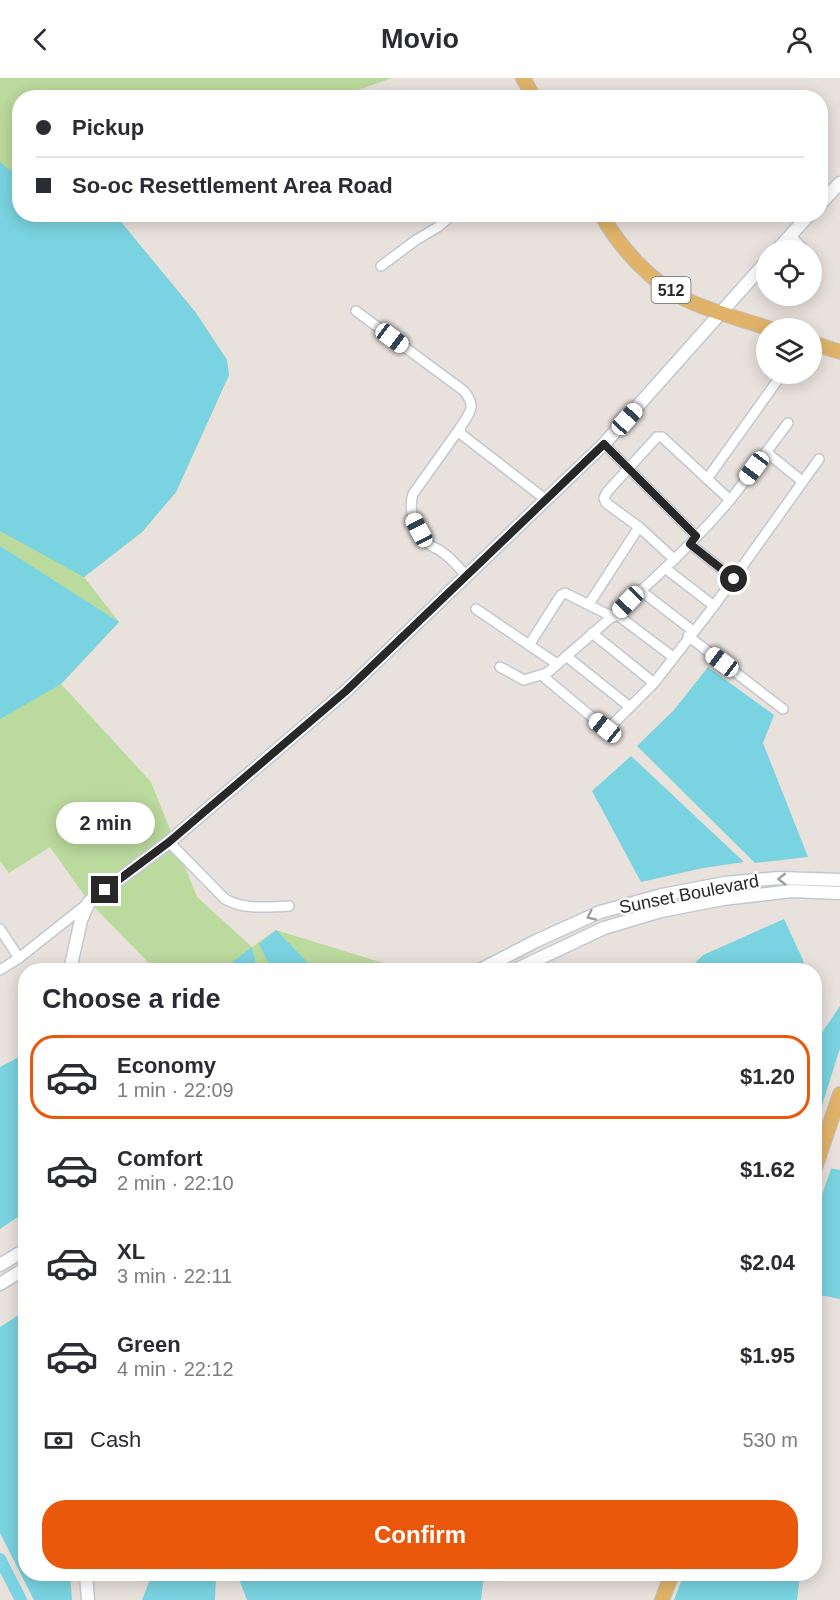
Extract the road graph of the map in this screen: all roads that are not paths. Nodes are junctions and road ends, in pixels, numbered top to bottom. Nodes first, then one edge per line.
1 (840, 183) edge
2 (828, 196) edge
3 (444, 222) edge
4 (605, 222) edge
5 (803, 222) edge
6 (791, 236) junction
7 (787, 240) edge
8 (795, 240) edge
9 (381, 266) dead end
10 (756, 273) edge
11 (356, 311) dead end
12 (719, 312) junction
13 (756, 324) edge
14 (822, 346) edge
15 (840, 352) edge
16 (775, 384) edge
17 (788, 423) dead end
18 (460, 428) junction
19 (604, 444) junction
20 (766, 452) junction
21 (819, 459) dead end
22 (629, 467) junction
23 (707, 479) junction
24 (802, 481) junction
25 (545, 500) junction
26 (730, 500) junction
27 (639, 527) junction
28 (696, 536) junction
29 (690, 544) junction
30 (674, 560) junction
31 (665, 568) junction
32 (466, 575) junction
33 (734, 579) junction
34 (640, 590) junction
35 (589, 604) junction
36 (714, 606) junction
37 (476, 609) dead end
38 (615, 615) junction
39 (592, 633) junction
40 (690, 634) junction
41 (529, 645) junction
42 (566, 656) junction
43 (673, 657) junction
44 (557, 664) junction
45 (500, 667) dead end
46 (547, 672) junction
47 (654, 683) junction
48 (630, 707) junction
49 (783, 709) dead end
50 (169, 842) junction
51 (840, 880) edge
52 (840, 893) edge
53 (89, 902) junction
54 (289, 906) dead end
55 (0, 929) edge
56 (19, 958) junction
57 (72, 963) edge
58 (494, 963) edge
59 (530, 963) edge
60 (0, 970) edge
61 (840, 1094) edge
62 (822, 1150) edge
63 (18, 1254) edge
64 (0, 1265) edge
65 (18, 1273) edge
66 (0, 1284) edge
67 (87, 1581) edge
68 (669, 1581) edge
69 (88, 1600) edge
70 (662, 1600) edge

1 - 2 street
3 - 9 street
4 - 12 main road, 512
5 - 6 street
6 - 7 street
6 - 8 street
10 - 12 street
11 - 18 street
12 - 13 main road, 512
12 - 19 street
14 - 15 main road
16 - 23 street
17 - 20 street
18 - 25 street
18 - 32 street
19 - 22 street
19 - 25 street
20 - 24 street
20 - 26 street
21 - 24 street
22 - 23 street
22 - 27 street
22 - 28 street
23 - 26 street
24 - 33 street
25 - 32 street
26 - 28 street
27 - 30 street
27 - 35 street
28 - 29 street
29 - 30 street
29 - 33 street
30 - 31 street
31 - 34 street
31 - 36 street
32 - 50 street
33 - 36 street
34 - 38 street
34 - 40 street
35 - 38 street
35 - 41 street
36 - 40 street
37 - 41 street
38 - 39 street
38 - 43 street
39 - 42 street
39 - 47 street
40 - 43 street
40 - 49 street
41 - 44 street
42 - 44 street
42 - 48 street
43 - 47 street
44 - 46 street
45 - 46 street
46 - 48 street
47 - 48 street
50 - 53 street
50 - 54 street
51 -> 58 street, Sunset Boulevard
52 - 59 street, Sunset Boulevard
53 - 56 street
53 - 57 street
55 - 56 street
56 - 60 street
61 - 62 main road
63 - 64 street
65 - 66 street
67 - 69 street
68 - 70 main road

